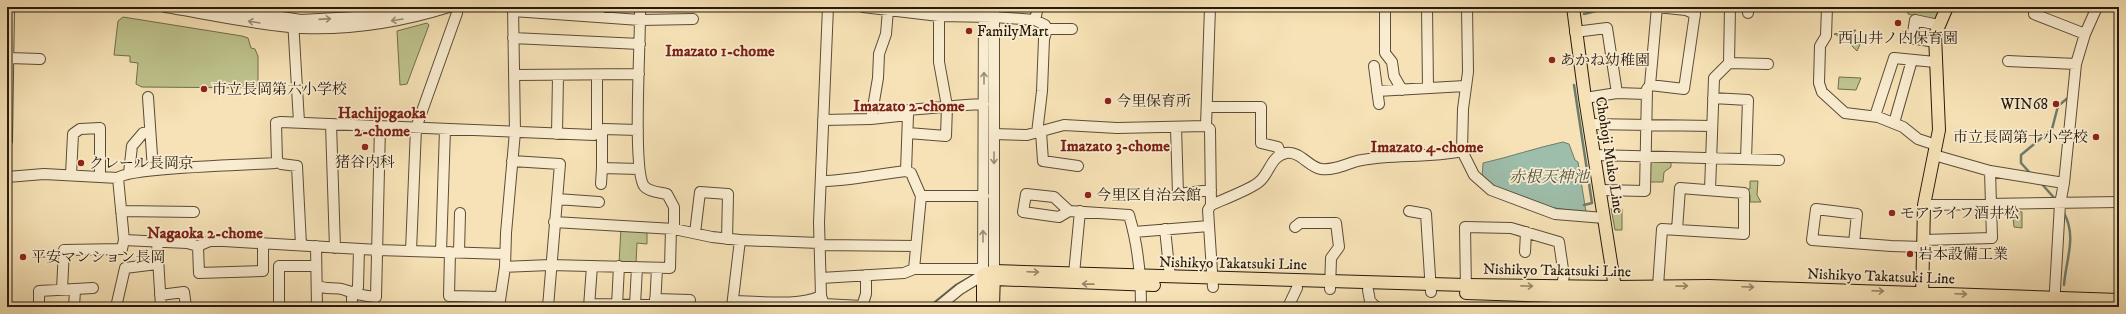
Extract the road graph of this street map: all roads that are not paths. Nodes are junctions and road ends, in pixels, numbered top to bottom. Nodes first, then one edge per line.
1 (9, 7) edge
2 (165, 7) edge
3 (217, 7) edge
4 (417, 7) edge
5 (448, 7) edge
6 (456, 7) edge
7 (640, 7) edge
8 (828, 7) edge
9 (863, 7) edge
10 (1038, 7) edge
11 (1210, 7) edge
12 (1385, 7) edge
13 (1427, 7) edge
14 (1466, 7) edge
15 (1574, 7) edge
16 (1730, 7) edge
17 (1827, 7) edge
18 (1947, 7) edge
19 (2098, 7) edge
20 (513, 9) edge
21 (1686, 9) edge
22 (888, 10) junction
23 (559, 11) edge
24 (599, 12) edge
25 (989, 12) edge
26 (2034, 14) dead end
27 (276, 16) edge
28 (939, 16) junction
29 (693, 19) dead end
30 (640, 20) junction
31 (1035, 20) junction
32 (293, 23) junction
33 (1938, 25) junction
34 (1047, 29) junction
35 (1072, 29) dead end
36 (1575, 32) junction
37 (2085, 34) junction
38 (514, 38) junction
39 (1935, 42) junction
40 (640, 44) junction
41 (9, 58) junction
42 (40, 59) dead end
43 (1912, 60) junction
44 (2008, 61) dead end
45 (1729, 62) junction
46 (1935, 62) junction
47 (1768, 64) dead end
48 (2076, 64) junction
49 (1374, 66) dead end
50 (639, 74) junction
51 (515, 75) junction
52 (558, 76) junction
53 (597, 76) junction
54 (1465, 86) junction
55 (1428, 88) junction
56 (1648, 89) junction
57 (1402, 90) junction
58 (1377, 91) junction
59 (1617, 93) junction
60 (148, 97) dead end
61 (1585, 98) junction
62 (1713, 98) junction
63 (984, 104) junction
64 (1379, 104) dead end
65 (947, 106) junction
66 (1207, 107) junction
67 (908, 115) junction
68 (1875, 116) junction
69 (871, 119) junction
70 (823, 120) junction
71 (298, 122) junction
72 (1894, 123) junction
73 (331, 124) junction
74 (1590, 124) junction
75 (1646, 124) junction
76 (380, 126) junction
77 (1206, 126) junction
78 (1712, 126) junction
79 (1176, 127) junction
80 (416, 128) junction
81 (445, 129) junction
82 (638, 130) junction
83 (150, 132) junction
84 (515, 132) junction
85 (600, 132) junction
86 (1039, 132) junction
87 (908, 133) junction
88 (557, 134) junction
89 (994, 134) junction
90 (7, 141) edge
91 (1935, 150) junction
92 (1462, 151) junction
93 (1280, 155) junction
94 (1595, 155) junction
95 (1645, 156) junction
96 (1711, 158) junction
97 (1746, 159) junction
98 (1779, 160) dead end
99 (277, 161) junction
100 (512, 161) junction
101 (1078, 166) dead end
102 (602, 168) junction
103 (639, 169) junction
104 (153, 170) junction
105 (906, 171) junction
106 (1990, 171) junction
107 (129, 173) junction
108 (71, 175) junction
109 (100, 176) junction
110 (7, 177) edge
111 (118, 178) junction
112 (821, 181) junction
113 (2064, 183) junction
114 (601, 184) dead end
115 (1211, 190) junction
116 (1600, 190) junction
117 (1710, 190) junction
118 (921, 196) junction
119 (984, 196) junction
120 (557, 199) junction
121 (599, 202) dead end
122 (2119, 202) edge
123 (2060, 204) junction
124 (1211, 205) junction
125 (1924, 205) junction
126 (1991, 205) junction
127 (121, 211) junction
128 (1069, 211) dead end
129 (1080, 211) junction
130 (1409, 211) dead end
131 (194, 212) dead end
132 (460, 213) dead end
133 (1604, 218) junction
134 (554, 222) junction
135 (1209, 226) junction
136 (1295, 227) dead end
137 (673, 229) junction
138 (1165, 229) junction
139 (1677, 230) junction
140 (1134, 232) junction
141 (1526, 232) junction
142 (695, 233) junction
143 (727, 239) junction
144 (124, 240) junction
145 (740, 240) junction
146 (157, 242) junction
147 (1854, 242) junction
148 (263, 243) junction
149 (1924, 243) junction
150 (819, 244) junction
151 (301, 245) junction
152 (198, 246) junction
153 (316, 246) junction
154 (916, 246) junction
155 (335, 248) junction
156 (359, 249) junction
157 (378, 250) junction
158 (411, 251) junction
159 (450, 252) junction
160 (1525, 252) dead end
161 (505, 254) junction
162 (157, 264) junction
163 (550, 265) junction
164 (316, 266) junction
165 (505, 266) junction
166 (592, 266) junction
167 (619, 266) junction
168 (637, 267) junction
169 (657, 268) junction
170 (914, 269) junction
171 (989, 274) junction
172 (1074, 274) junction
173 (866, 275) junction
174 (1170, 277) junction
175 (821, 278) junction
176 (1141, 280) junction
177 (1213, 283) junction
178 (316, 285) junction
179 (1330, 285) junction
180 (1658, 286) junction
181 (93, 288) dead end
182 (1297, 288) junction
183 (1430, 288) junction
184 (62, 289) junction
185 (1466, 289) junction
186 (75, 290) junction
187 (1368, 290) junction
188 (1787, 293) junction
189 (353, 294) junction
190 (160, 296) junction
191 (1559, 297) edge
192 (1616, 297) edge
193 (690, 300) dead end
194 (2119, 300) edge
195 (1922, 301) edge
196 (499, 302) edge
197 (823, 302) edge
198 (2054, 302) edge
199 (655, 304) edge
200 (732, 304) edge
201 (617, 305) junction
202 (635, 305) junction
203 (589, 306) edge
204 (39, 307) edge
205 (74, 307) edge
206 (116, 307) edge
207 (161, 307) edge
208 (186, 307) edge
209 (279, 307) edge
210 (317, 307) edge
211 (352, 307) edge
212 (548, 307) edge
213 (938, 307) edge
214 (983, 307) edge
215 (994, 307) edge
216 (1141, 307) edge
217 (1288, 307) edge
218 (1376, 307) edge
219 (2007, 307) edge

1 - 41 street
27 -> 2 street
3 - 27 street
32 -> 4 street
5 -> 32 street
6 - 80 street
7 - 30 street
8 - 70 street
9 - 22 street
10 - 31 street
11 - 66 street
12 - 57 street
13 - 55 street
14 - 54 street
15 - 36 main road, Chohoji Muko Line
16 - 45 street
17 - 68 street
18 - 33 main road
19 - 37 street
20 - 23 street
20 - 38 street
21 - 56 street
21 - 56 street
22 - 28 street
22 - 69 street
23 - 24 street
24 - 30 street
25 - 28 street
25 - 31 street
63 -> 25 street
25 - 89 street
26 - 37 street
27 - 32 street
28 - 65 street
29 - 30 street
30 - 40 street
31 - 34 street
32 - 71 street
33 - 39 main road
33 - 39 street
34 - 35 street
34 - 86 street
36 - 59 street
36 - 61 main road, Chohoji Muko Line
37 - 48 street
38 - 40 street
38 - 51 street
39 - 46 main road
40 - 50 street
41 - 42 street
41 - 90 street
43 - 46 street
43 - 68 street
43 - 72 street
44 - 48 street
45 - 47 street
45 - 62 street
46 - 91 main road
48 - 113 street
49 - 58 street
50 - 53 street
50 - 82 street
51 - 52 street
51 - 84 street
52 - 53 street
52 - 88 street
53 - 85 street
54 - 55 street
54 - 92 street
55 - 57 street
56 - 59 street
56 - 75 street
57 - 58 street
58 - 64 street
59 - 61 street
60 - 83 street
61 - 74 main road, Chohoji Muko Line
62 - 78 street
62 - 97 street
63 - 65 street
63 - 119 street
65 - 67 street
65 - 87 street
66 - 77 street
66 - 93 street
67 - 69 street
67 - 87 street
68 - 72 street
69 - 70 street
70 - 112 street
71 - 73 street
71 - 99 street
72 - 91 street
73 - 76 street
73 - 155 street
74 - 75 street
74 - 94 main road, Chohoji Muko Line
75 - 78 street
75 - 95 street
76 - 80 street
76 - 157 street
77 - 79 street
77 - 115 street
78 - 96 street
79 - 86 street
79 - 115 street
80 - 81 street
80 - 158 street
81 - 84 street
81 - 159 street
82 - 85 street
82 - 103 street
83 - 104 street
83 - 107 street
84 - 88 street
84 - 100 street
85 - 88 street
85 - 102 street
86 - 89 street
86 - 101 street
87 - 105 street
89 -> 171 street
91 - 106 street
91 - 125 main road
92 - 93 street
92 - 133 street
93 - 124 street
94 - 95 street
94 - 116 main road, Chohoji Muko Line
95 - 96 street
95 - 116 street
96 - 97 street
96 - 117 street
97 - 98 street
99 - 104 street
99 - 151 street
100 - 120 street
100 - 161 street
102 - 103 street
102 - 114 street
103 - 137 street
104 - 107 street
105 - 112 street
105 - 118 street
106 - 113 street
106 - 126 street
107 - 111 street
108 - 109 street
108 - 109 street
108 - 110 street
109 - 111 street
111 - 127 street
112 - 150 street
113 - 123 street
115 - 124 street
116 - 133 main road, Chohoji Muko Line
117 - 139 street
117 - 139 street
118 - 119 street
118 - 154 street
171 -> 119 street
120 - 121 street
120 - 134 street
122 - 123 street
123 - 126 street
123 - 198 street
124 - 135 street
125 - 126 street
125 - 149 main road
126 - 149 street
127 - 131 street
127 - 144 street
128 - 129 street
129 - 140 street
129 - 172 street
130 - 183 street
132 - 159 street
133 - 192 main road, Chohoji Muko Line
134 - 137 street
134 - 163 street
135 - 138 street
135 - 177 street
136 - 179 street
137 - 142 street
137 - 169 street
138 - 140 street
138 - 174 street
139 - 180 street
140 - 176 street
141 - 160 street
141 - 185 street
141 - 191 street
142 - 143 street
142 - 143 street
143 - 145 street
144 - 146 street
144 - 184 street
145 - 150 street
145 - 200 street
146 - 152 street
146 - 162 street
147 - 147 street
147 - 149 street
148 - 151 street
148 - 152 street
148 - 152 street
149 - 195 main road
150 - 154 street
150 - 175 street
151 - 153 street
153 - 155 street
153 - 164 street
154 - 170 street
155 - 156 street
156 - 157 street
156 - 189 street
157 - 158 street
157 - 189 street
158 - 159 street
159 - 161 street
159 - 196 street
161 - 165 street
162 - 190 street
162 - 206 street
163 - 165 street
163 - 166 street
163 - 212 street
164 - 178 street
164 - 209 street
165 - 196 street
166 - 167 street
166 - 203 street
167 - 168 street
167 - 201 street
168 - 169 street
168 - 202 street
169 - 199 street
170 - 171 street
170 - 173 street
171 -> 172 main road, Nishikyo Takatsuki Line
176 -> 171 main road, Nishikyo Takatsuki Line
171 - 213 street
171 - 214 main road
171 - 215 main road
172 - 176 main road, Nishikyo Takatsuki Line
173 - 175 street
173 - 197 street
174 - 176 main road, Nishikyo Takatsuki Line
174 - 177 main road, Nishikyo Takatsuki Line
175 - 197 street
176 - 177 main road, Nishikyo Takatsuki Line
176 - 216 street
177 - 179 main road, Nishikyo Takatsuki Line
177 - 182 main road, Nishikyo Takatsuki Line
178 - 189 street
178 - 210 street
179 - 182 main road, Nishikyo Takatsuki Line
179 - 183 main road, Nishikyo Takatsuki Line
179 - 187 main road, Nishikyo Takatsuki Line
180 -> 188 main road, Nishikyo Takatsuki Line
180 - 192 main road, Nishikyo Takatsuki Line
181 - 186 street
182 - 217 street
183 - 185 main road, Nishikyo Takatsuki Line
183 - 187 main road, Nishikyo Takatsuki Line
184 - 186 street
184 - 204 street
185 - 191 main road, Nishikyo Takatsuki Line
186 - 205 street
187 - 218 street
188 - 192 main road, Nishikyo Takatsuki Line
188 - 195 main road, Nishikyo Takatsuki Line
189 - 211 street
190 - 207 street
190 - 208 street
191 - 192 main road, Nishikyo Takatsuki Line
193 - 199 street
194 - 198 main road, Nishikyo Takatsuki Line
195 -> 198 main road, Nishikyo Takatsuki Line
195 - 219 main road, Nishikyo Takatsuki Line
197 - 200 street
199 - 202 street
201 - 202 street
201 - 203 street

